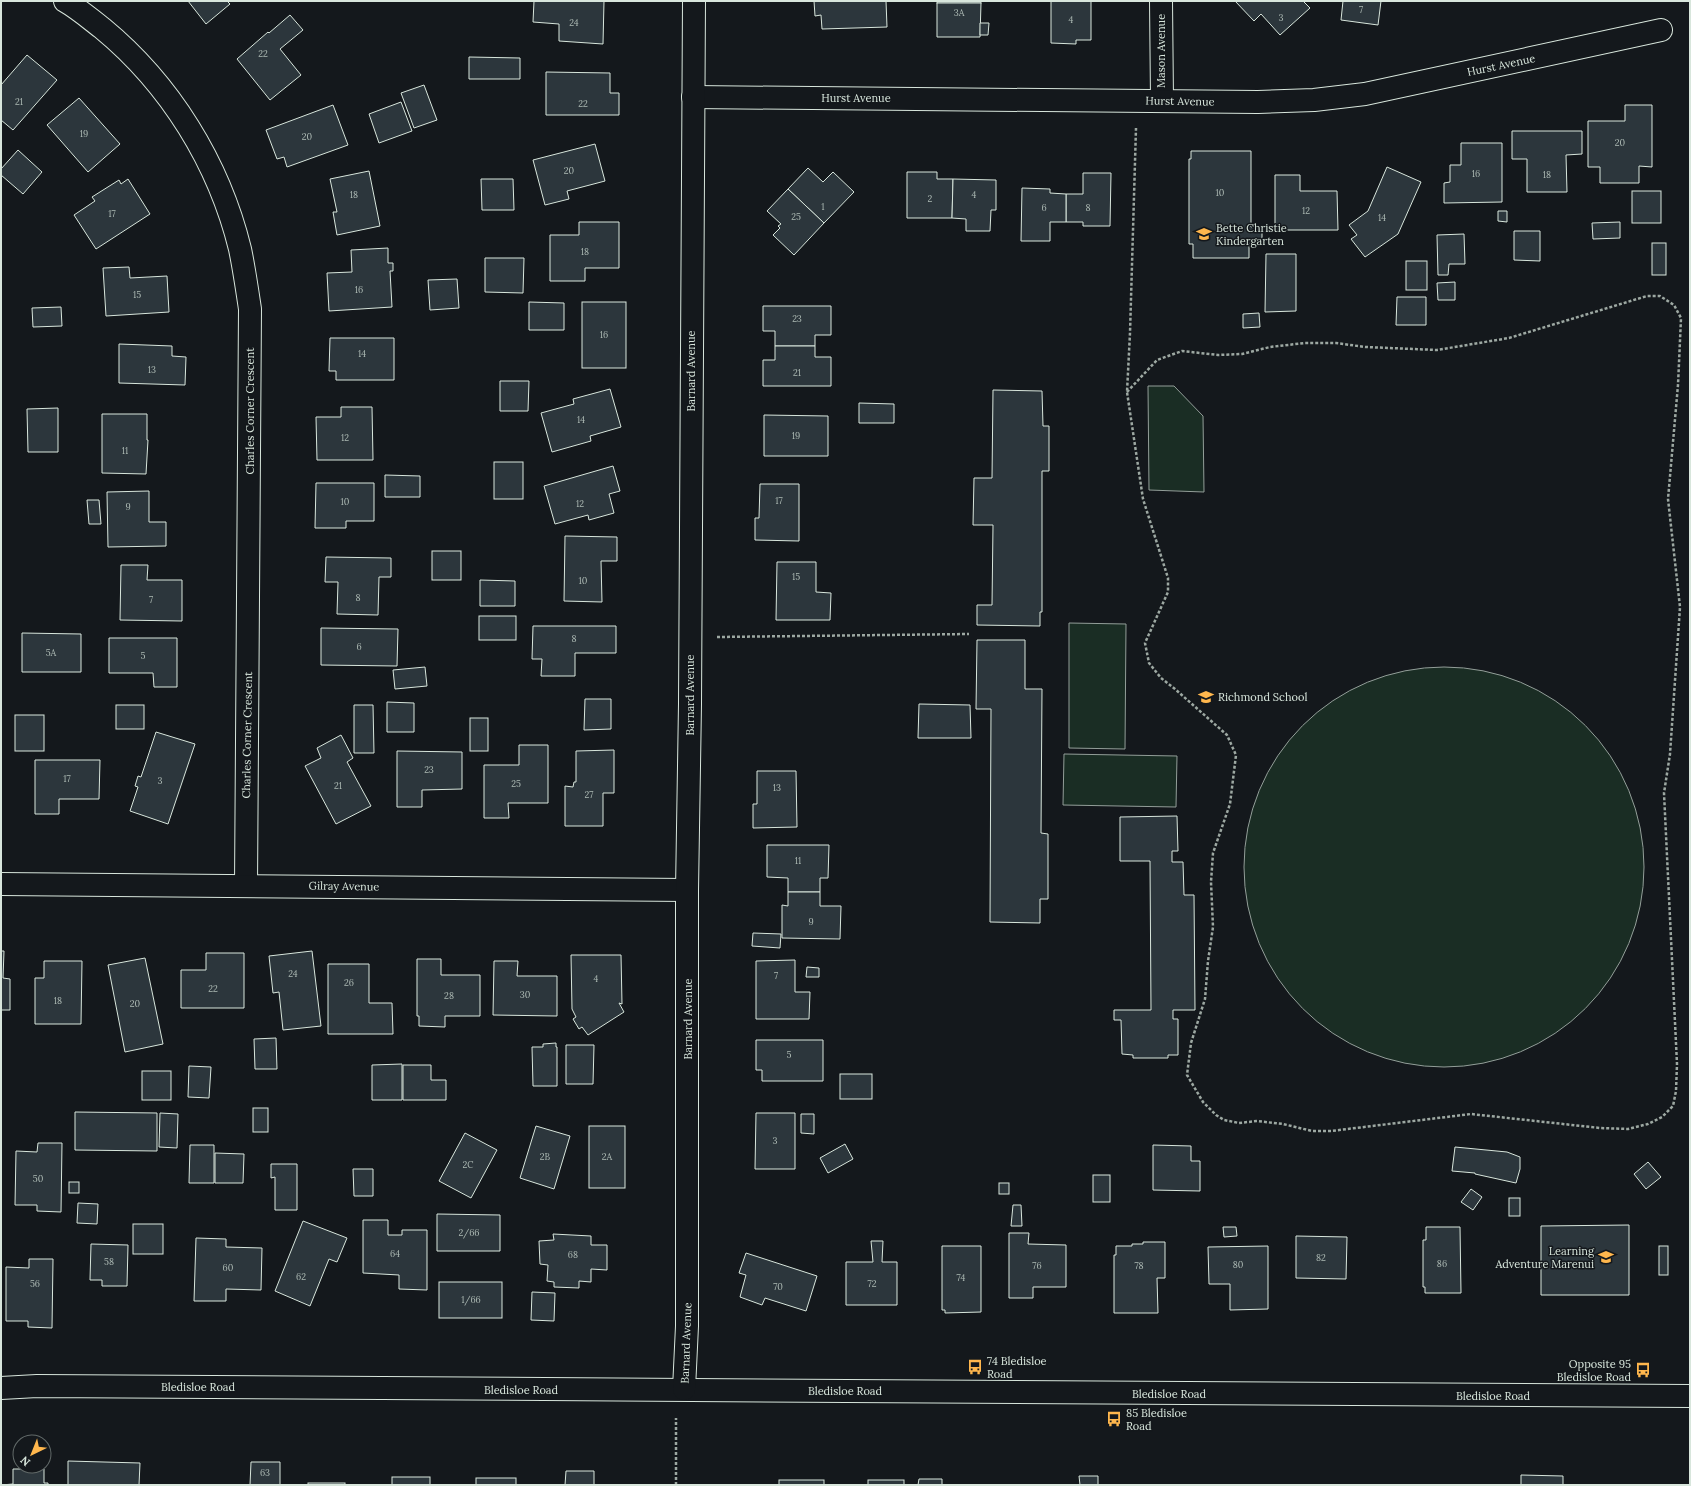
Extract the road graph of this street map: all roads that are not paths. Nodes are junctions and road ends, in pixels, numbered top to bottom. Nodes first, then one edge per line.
1 (65, 1) edge
2 (694, 1) edge
3 (1161, 1) edge
4 (1661, 30) dead end
5 (693, 97) junction
6 (1162, 100) junction
7 (1, 884) edge
8 (246, 885) junction
9 (687, 890) junction
10 (1, 1388) edge
11 (680, 1389) junction
12 (1690, 1396) edge

1 - 8 street, Charles Corner Crescent
2 - 5 street, Barnard Avenue
3 - 6 street, Mason Avenue
4 - 6 street, Hurst Avenue
5 - 6 street, Hurst Avenue
5 - 9 street, Barnard Avenue
7 - 8 street, Gilray Avenue
8 - 9 street, Gilray Avenue
9 - 11 street, Barnard Avenue
10 - 11 street, Bledisloe Road
11 - 12 street, Bledisloe Road

